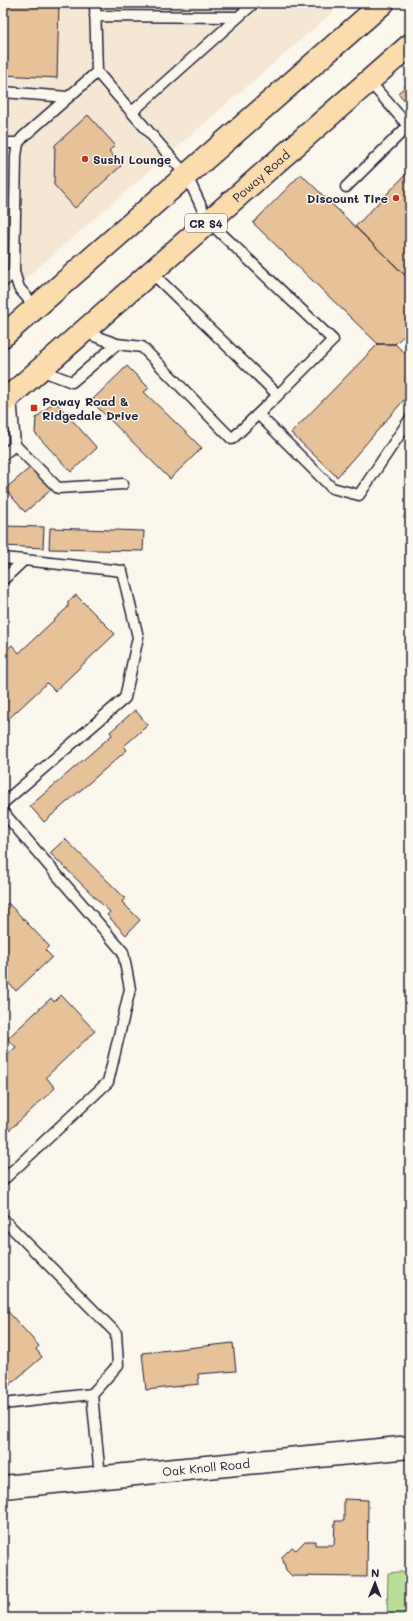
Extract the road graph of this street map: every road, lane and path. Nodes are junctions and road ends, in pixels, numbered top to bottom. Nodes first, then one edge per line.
1 (95, 3) edge
2 (254, 3) edge
3 (383, 3) edge
4 (95, 16) junction
5 (238, 17) junction
6 (410, 45) edge
7 (96, 72) junction
8 (369, 81) junction
9 (3, 92) edge
10 (68, 97) junction
11 (132, 112) junction
12 (409, 127) edge
13 (3, 143) edge
14 (18, 143) junction
15 (187, 176) junction
16 (346, 187) dead end
17 (208, 221) junction
18 (14, 272) junction
19 (152, 272) junction
20 (3, 282) edge
21 (36, 308) junction
22 (83, 332) junction
23 (3, 336) edge
24 (117, 344) junction
25 (40, 370) junction
26 (278, 395) junction
27 (7, 399) edge
28 (258, 414) junction
29 (410, 418) edge
30 (15, 445) junction
31 (3, 455) edge
32 (123, 484) dead end
33 (3, 558) edge
34 (24, 560) junction
35 (3, 580) edge
36 (3, 803) edge
37 (3, 812) edge
38 (3, 1180) edge
39 (3, 1219) edge
40 (92, 1394) junction
41 (3, 1404) edge
42 (410, 1447) edge
43 (100, 1477) junction
44 (3, 1487) edge

1 - 4 lane
2 - 5 lane
3 - 15 main road
4 - 5 lane
4 - 7 lane
5 - 11 lane
6 - 8 main road, Poway Road / CR S4
7 - 10 lane
7 - 11 lane
8 - 12 lane
8 - 17 main road, Poway Road / CR S4
9 - 10 lane
10 - 14 lane
11 - 15 lane
12 - 16 lane
13 - 14 lane
14 - 18 lane
15 - 17 lane
15 - 21 main road
17 - 19 main road, Poway Road / CR S4
17 - 26 lane
18 - 20 lane
18 - 21 lane
19 - 22 main road, Poway Road / CR S4
19 - 26 lane
21 - 23 main road
22 - 24 lane
22 - 25 main road, Poway Road / CR S4
24 - 25 lane
24 - 28 lane
25 - 27 main road, Poway Road / CR S4
26 - 28 lane
27 - 30 lane
28 - 29 lane
30 - 31 lane
30 - 32 lane
33 - 34 lane
34 - 35 lane
34 - 36 lane
37 - 38 lane
39 - 40 lane
40 - 41 lane
40 - 43 lane
42 - 43 street, Oak Knoll Road
43 - 44 street, Oak Knoll Road

